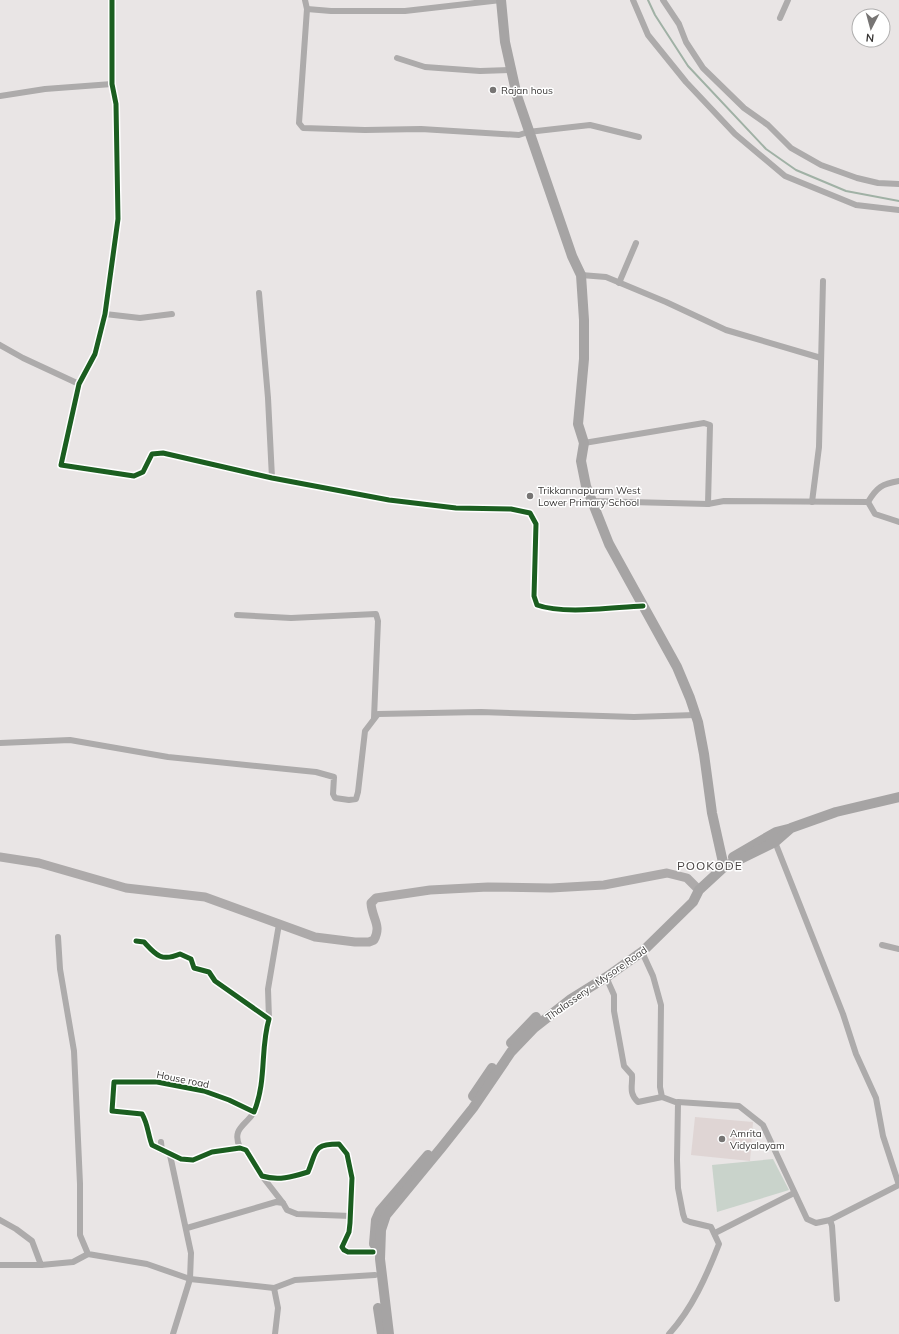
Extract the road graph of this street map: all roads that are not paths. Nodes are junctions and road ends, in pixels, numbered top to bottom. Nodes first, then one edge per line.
1 (112, 0) edge
2 (305, 0) edge
3 (501, 0) edge
4 (633, 0) edge
5 (663, 0) edge
6 (788, 0) edge
7 (307, 9) junction
8 (780, 18) dead end
9 (397, 58) dead end
10 (513, 70) junction
11 (112, 84) junction
12 (0, 96) edge
13 (528, 132) junction
14 (639, 137) dead end
15 (899, 184) edge
16 (899, 210) edge
17 (636, 243) dead end
18 (581, 275) junction
19 (823, 281) dead end
20 (619, 283) junction
21 (259, 293) dead end
22 (105, 314) junction
23 (172, 314) dead end
24 (0, 345) edge
25 (821, 358) junction
26 (79, 384) junction
27 (584, 443) junction
28 (272, 478) junction
29 (899, 481) edge
30 (591, 501) junction
31 (812, 502) junction
32 (868, 502) junction
33 (708, 504) junction
34 (899, 522) edge
35 (644, 606) junction
36 (237, 615) dead end
37 (696, 715) junction
38 (374, 718) junction
39 (0, 743) edge
40 (899, 797) edge
41 (791, 828) junction
42 (775, 842) junction
43 (0, 857) edge
44 (724, 867) junction
45 (699, 890) junction
46 (279, 924) junction
47 (58, 937) dead end
48 (136, 941) dead end
49 (882, 945) dead end
50 (899, 949) edge
51 (642, 952) junction
52 (606, 977) junction
53 (269, 1019) junction
54 (662, 1097) junction
55 (678, 1102) junction
56 (254, 1112) junction
57 (161, 1142) dead end
58 (240, 1148) junction
59 (162, 1152) junction
60 (170, 1155) junction
61 (262, 1176) junction
62 (899, 1185) edge
63 (794, 1193) junction
64 (283, 1204) junction
65 (351, 1216) junction
66 (0, 1220) edge
67 (830, 1220) junction
68 (187, 1228) junction
69 (715, 1233) junction
70 (373, 1252) junction
71 (88, 1254) junction
72 (0, 1265) edge
73 (41, 1265) junction
74 (375, 1276) junction
75 (190, 1279) junction
76 (274, 1288) junction
77 (837, 1300) dead end
78 (173, 1334) edge
79 (275, 1334) edge
80 (382, 1334) edge
81 (389, 1334) edge
82 (669, 1334) edge

1 - 11 street
2 - 7 street
3 - 7 street
3 - 10 main road
4 - 16 street
5 - 15 street
6 - 8 street
7 - 13 street
9 - 10 street
10 - 13 main road
11 - 12 street
11 - 22 street
13 - 14 street
13 - 18 main road
17 - 20 street
18 - 20 street
18 - 27 main road
19 - 25 street
20 - 25 street
21 - 28 street
22 - 23 street
22 - 26 street
24 - 26 street
25 - 31 street
26 - 28 street
27 - 30 main road
27 - 33 street
28 - 35 street
29 - 32 street
30 - 33 street
30 - 35 main road
31 - 32 street
31 - 33 street
32 - 34 street
35 - 37 main road
36 - 38 street
37 - 38 street
37 - 44 main road
38 - 39 street
40 - 41 main road, Thalassery - Mysore Road
41 - 42 main road, Thalassery - Mysore Road
41 - 44 main road
42 - 44 main road, Thalassery - Mysore Road
42 - 62 street
43 - 46 street
44 - 45 main road, Thalassery - Mysore Road
45 - 46 street
45 - 51 main road, Thalassery - Mysore Road
45 - 70 main road
46 - 53 street
47 - 71 street
48 - 53 street
49 - 50 street
51 - 52 main road, Thalassery - Mysore Road
51 - 54 street
52 - 54 street
52 - 81 main road, Thalassery - Mysore Road
53 - 56 street
54 - 55 street
55 - 63 street
55 - 69 street
56 - 58 street
56 - 59 street, House road
57 - 59 street
58 - 60 street, House road
58 - 61 street
59 - 60 street, House road
60 - 68 street
61 - 64 street
61 - 65 street
62 - 67 street
63 - 67 street
63 - 69 street
64 - 65 street
64 - 68 street
65 - 70 street
66 - 73 street
67 - 77 street
68 - 75 street
69 - 82 street
70 - 74 main road
71 - 73 street
71 - 75 street
72 - 73 street
74 - 76 street
74 - 80 main road
75 - 76 street
75 - 78 street
76 - 79 street

